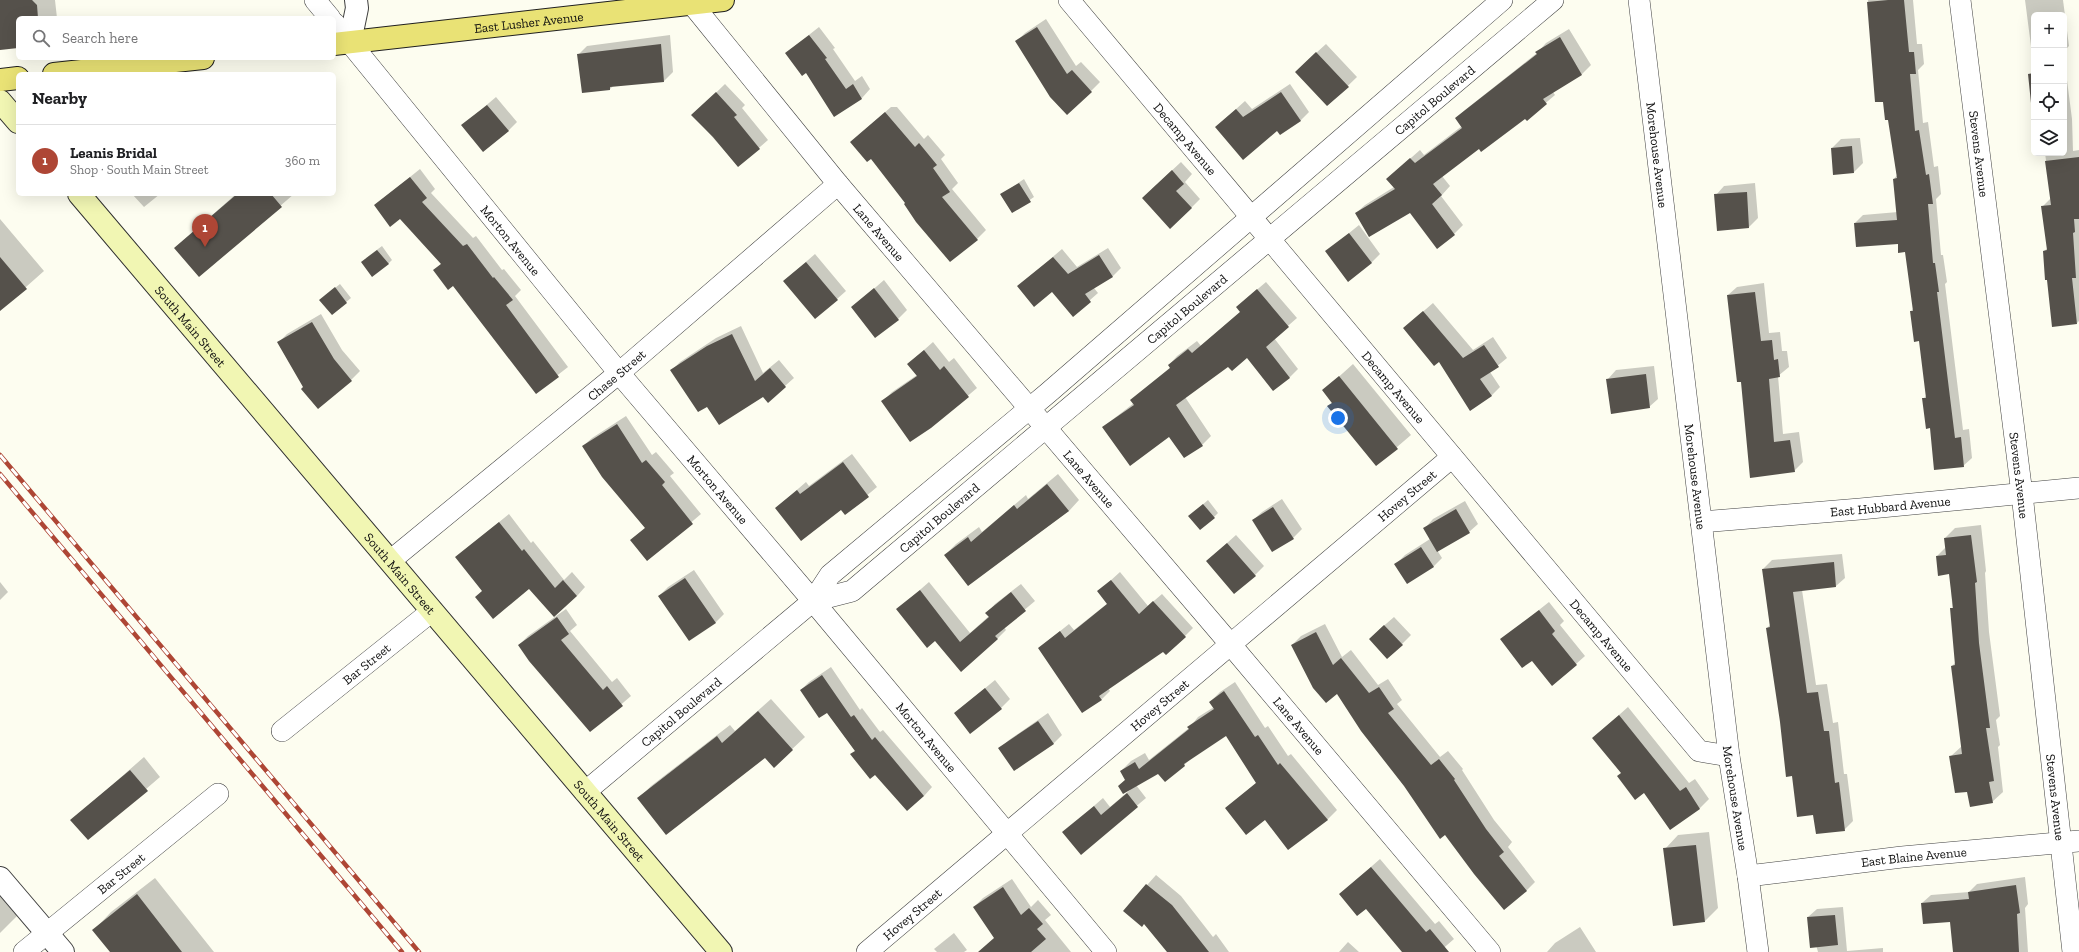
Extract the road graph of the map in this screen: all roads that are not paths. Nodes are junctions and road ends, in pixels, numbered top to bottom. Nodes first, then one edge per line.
1 (315, 0) edge
2 (356, 0) edge
3 (723, 0) edge
4 (1069, 0) edge
5 (1502, 0) edge
6 (1553, 0) edge
7 (1639, 0) edge
8 (1960, 0) edge
9 (682, 3) edge
10 (328, 16) edge
11 (336, 28) edge
12 (342, 43) edge
13 (184, 60) edge
14 (73, 72) edge
15 (16, 78) edge
16 (0, 80) edge
17 (0, 101) edge
18 (16, 120) edge
19 (838, 184) junction
20 (81, 196) edge
21 (1251, 218) junction
22 (1270, 240) junction
23 (619, 373) junction
24 (1030, 409) junction
25 (1045, 427) junction
26 (1452, 458) junction
27 (2079, 488) edge
28 (2022, 494) junction
29 (1701, 522) junction
30 (390, 561) junction
31 (813, 601) junction
32 (432, 611) junction
33 (1231, 645) junction
34 (282, 731) dead end
35 (1729, 756) junction
36 (585, 792) junction
37 (218, 794) dead end
38 (1007, 834) junction
39 (2070, 843) edge
40 (1748, 876) junction
41 (0, 878) edge
42 (48, 934) junction
43 (24, 952) edge
44 (63, 952) edge
45 (721, 952) edge
46 (867, 952) edge
47 (1106, 952) edge
48 (1490, 952) edge
49 (1758, 952) edge
50 (2073, 952) edge

1 - 10 street
2 - 12 street
3 - 9 main road, East Lusher Avenue
4 - 21 street, Decamp Avenue
5 - 21 street, Capitol Boulevard
6 - 22 street, Capitol Boulevard
7 - 29 street, Morehouse Avenue
8 - 28 street, Stevens Avenue
9 - 12 main road, East Lusher Avenue
9 - 19 street, Lane Avenue
11 - 12 street, Morton Avenue
12 - 23 street, Morton Avenue
13 - 14 main road
15 - 16 main road
17 - 18 main road
19 - 23 street, Chase Street
19 - 24 street, Lane Avenue
20 - 30 main road, South Main Street
21 - 22 street, Decamp Avenue
21 - 24 street, Capitol Boulevard
22 - 25 street, Capitol Boulevard
22 - 26 street, Decamp Avenue
23 - 30 street, Chase Street
23 - 31 street, Morton Avenue
24 - 25 street, Lane Avenue
24 - 31 street, Capitol Boulevard
25 - 31 street, Capitol Boulevard
25 - 33 street, Lane Avenue
26 - 33 street, Hovey Street
26 - 35 street, Decamp Avenue
27 - 28 street, East Hubbard Avenue
28 - 29 street, East Hubbard Avenue
28 - 39 street, Stevens Avenue
29 - 35 street, Morehouse Avenue
30 - 32 main road, South Main Street
31 - 36 street, Capitol Boulevard
31 - 38 street, Morton Avenue
32 - 34 street, Bar Street
32 - 36 main road, South Main Street
33 - 38 street, Hovey Street
33 - 48 street, Lane Avenue
35 - 40 street, Morehouse Avenue
36 - 45 main road, South Main Street
37 - 42 street, Bar Street
38 - 46 street, Hovey Street
38 - 47 street, Morton Avenue
39 - 40 street, East Blaine Avenue
39 - 50 street, Stevens Avenue
40 - 49 street, Morehouse Avenue
41 - 42 street
42 - 43 street, Bar Street
42 - 44 street

